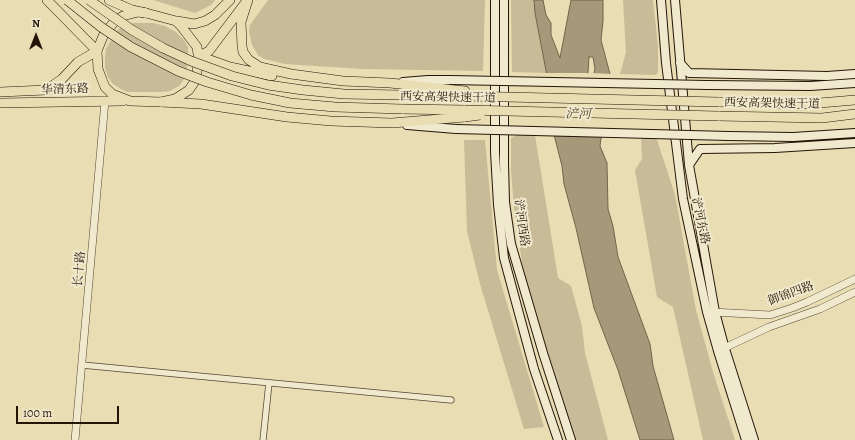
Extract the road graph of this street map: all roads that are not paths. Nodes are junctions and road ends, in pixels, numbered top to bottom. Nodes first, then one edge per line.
1 (47, 0) edge
2 (67, 0) edge
3 (89, 0) edge
4 (109, 0) edge
5 (230, 0) edge
6 (248, 0) edge
7 (495, 0) edge
8 (504, 0) edge
9 (661, 0) edge
10 (675, 0) edge
11 (146, 13) junction
12 (176, 21) junction
13 (97, 51) junction
14 (199, 56) junction
15 (680, 63) junction
16 (855, 74) edge
17 (343, 81) junction
18 (390, 83) junction
19 (855, 83) edge
20 (0, 92) edge
21 (465, 94) junction
22 (855, 100) edge
23 (105, 101) junction
24 (130, 101) junction
25 (161, 102) junction
26 (0, 103) edge
27 (465, 114) junction
28 (855, 114) edge
29 (392, 123) junction
30 (855, 133) edge
31 (855, 143) edge
32 (689, 165) junction
33 (855, 279) edge
34 (855, 292) edge
35 (711, 312) junction
36 (721, 350) junction
37 (82, 365) junction
38 (269, 383) junction
39 (451, 400) dead end
40 (75, 440) edge
41 (263, 440) edge
42 (558, 440) edge
43 (571, 440) edge
44 (746, 440) edge
45 (754, 440) edge

1 - 13 main road
2 - 27 main road, 西安高架快速干道, bridge
3 - 21 main road, 西安高架快速干道, bridge
4 - 11 main road
5 - 12 main road
6 - 14 main road
6 - 17 main road
7 - 42 main road, 浐河西路
8 - 43 main road, 浐河西路
9 - 35 main road, 浐河东路
10 - 15 main road, 浐河东路
11 - 12 main road
11 - 13 main road
12 - 14 main road
13 - 20 main road, 华清东路
13 - 24 main road
14 - 17 main road
14 - 25 main road
15 - 16 main road
15 - 32 main road, 浐河东路
17 - 18 main road
18 - 19 main road, bridge
18 - 21 main road
21 - 22 main road, 西安高架快速干道, bridge
23 - 24 main road, 华清东路
23 - 26 main road, 华清东路
23 - 37 street, 长十路
24 - 25 main road
25 - 29 main road
27 - 28 main road, 西安高架快速干道, bridge
27 - 29 main road
29 - 30 main road, bridge
31 - 32 main road
32 - 35 main road, 浐河东路
33 - 35 street, 御锦四路
34 - 36 street, 御锦四路
35 - 36 main road, 浐河东路
36 - 44 main road, 浐河东路
36 - 45 main road, 浐河东路
37 - 38 street
37 - 40 street, 长十路
38 - 39 street
38 - 41 street

